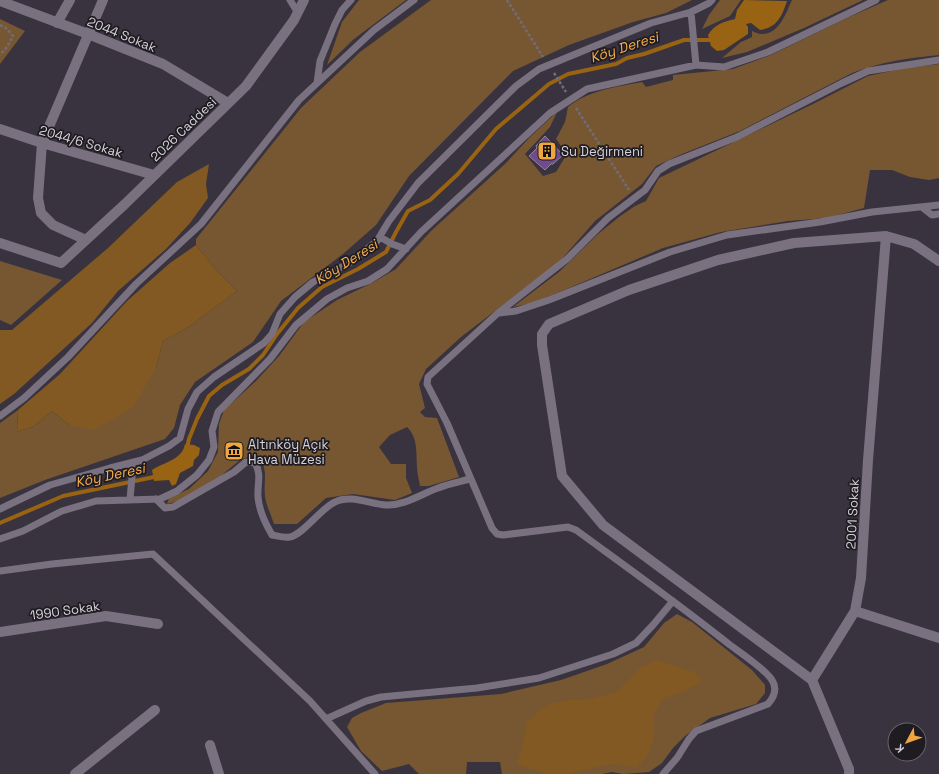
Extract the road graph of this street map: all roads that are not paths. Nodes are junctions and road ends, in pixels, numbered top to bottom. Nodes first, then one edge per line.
1 (70, 0) edge
2 (103, 0) edge
3 (290, 0) edge
4 (304, 0) edge
5 (350, 0) edge
6 (414, 0) edge
7 (712, 0) edge
8 (876, 0) edge
9 (0, 1) edge
10 (691, 12) junction
11 (298, 13) junction
12 (57, 22) junction
13 (88, 34) junction
14 (939, 60) edge
15 (696, 65) junction
16 (317, 83) junction
17 (228, 103) junction
18 (0, 129) edge
19 (42, 143) junction
20 (154, 176) junction
21 (939, 206) edge
22 (923, 208) junction
23 (939, 214) edge
24 (380, 236) junction
25 (886, 236) junction
26 (86, 240) junction
27 (0, 243) edge
28 (406, 249) junction
29 (939, 260) edge
30 (498, 313) junction
31 (0, 416) edge
32 (132, 463) junction
33 (470, 479) junction
34 (156, 499) junction
35 (130, 500) junction
36 (0, 508) edge
37 (0, 539) edge
38 (0, 571) edge
39 (673, 601) junction
40 (854, 611) junction
41 (158, 624) dead end
42 (0, 632) edge
43 (939, 638) edge
44 (812, 680) junction
45 (155, 710) dead end
46 (326, 719) junction
47 (210, 745) dead end
48 (75, 774) edge
49 (219, 774) edge
50 (375, 774) edge
51 (663, 774) edge
52 (850, 774) edge

1 - 12 street
2 - 13 street
3 - 11 lane
4 - 11 street, 2026 Caddesi
5 - 16 lane
6 - 16 lane
7 - 10 lane
8 - 15 lane
9 - 12 street, 2044 Sokak
10 - 15 lane
10 - 24 lane
11 - 17 street, 2026 Caddesi
12 - 13 street, 2044 Sokak
13 - 17 street, 2044 Sokak
13 - 19 street
14 - 30 lane
15 - 28 lane
16 - 31 lane
17 - 20 street, 2026 Caddesi
18 - 19 street, 2044/6 Sokak
19 - 20 street, 2044/6 Sokak
19 - 26 street
20 - 26 street, 2026 Caddesi
21 - 22 lane
22 - 23 lane
22 - 30 lane
24 - 28 lane
24 - 32 lane
25 - 29 street
25 - 40 street, 2001 Sokak
25 - 44 street
26 - 27 street, 2026 Caddesi
28 - 34 lane
30 - 33 lane
32 - 35 lane
32 - 36 lane
33 - 34 lane
33 - 39 lane
34 - 35 lane
35 - 37 lane
38 - 46 lane
39 - 46 lane
39 - 51 lane
40 - 43 street
40 - 44 street, 2001 Sokak
41 - 42 street, 1990 Sokak
44 - 52 street
45 - 48 street
46 - 50 lane
47 - 49 street

